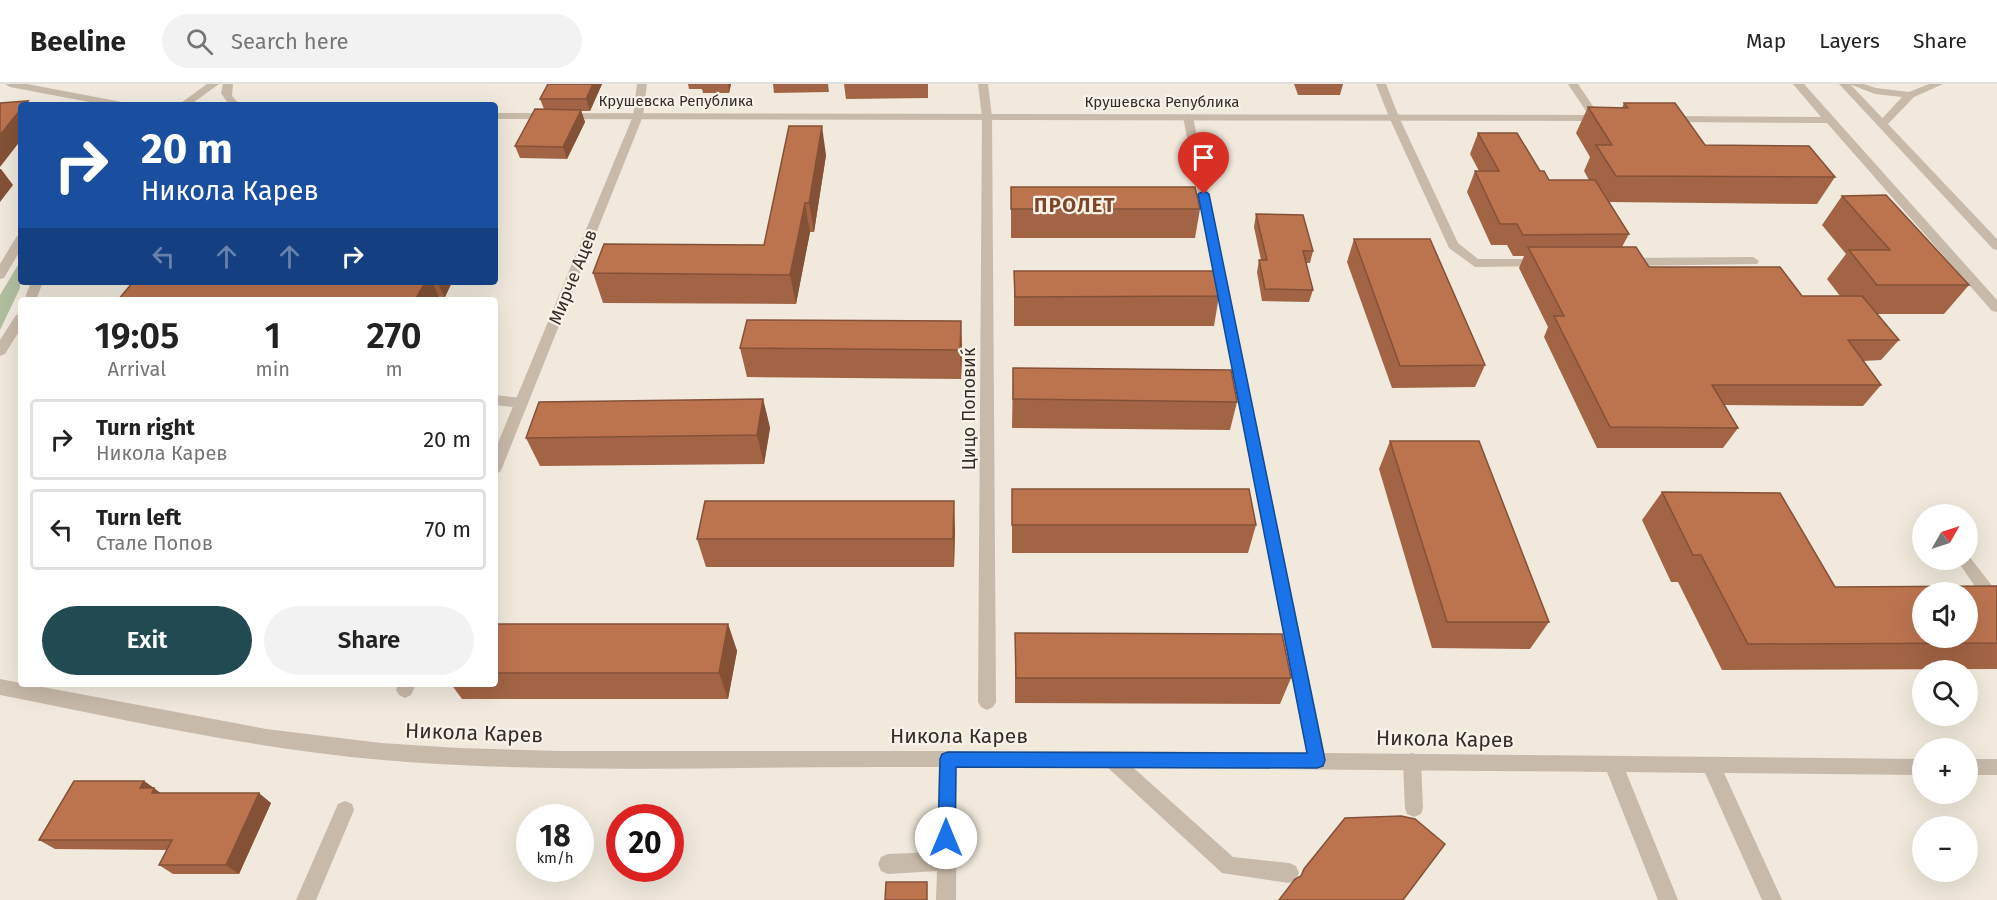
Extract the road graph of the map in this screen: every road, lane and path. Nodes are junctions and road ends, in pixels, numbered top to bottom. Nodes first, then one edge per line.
1 (10, 84) edge
2 (214, 84) edge
3 (228, 84) edge
4 (642, 84) edge
5 (983, 84) edge
6 (1381, 84) edge
7 (1573, 84) edge
8 (1798, 84) edge
9 (1844, 84) edge
10 (1854, 84) edge
11 (1938, 84) edge
12 (36, 89) junction
13 (1910, 95) junction
14 (59, 102) edge
15 (106, 102) edge
16 (187, 102) edge
17 (232, 102) edge
18 (498, 116) edge
19 (638, 116) junction
20 (987, 117) junction
21 (1188, 117) junction
22 (1394, 117) junction
23 (1596, 118) junction
24 (1617, 118) edge
25 (1658, 119) edge
26 (1829, 120) junction
27 (1883, 123) junction
28 (18, 244) edge
29 (1997, 246) edge
30 (1624, 259) edge
31 (1753, 261) dead end
32 (1546, 263) edge
33 (0, 275) edge
34 (1997, 308) edge
35 (18, 323) edge
36 (0, 351) edge
37 (498, 400) edge
38 (521, 403) junction
39 (498, 460) edge
40 (1972, 570) edge
41 (1997, 605) edge
42 (0, 687) edge
43 (987, 702) dead end
44 (948, 759) junction
45 (1111, 759) junction
46 (1317, 760) junction
47 (1412, 761) junction
48 (1613, 764) junction
49 (1711, 766) junction
50 (1912, 767) edge
51 (1978, 767) edge
52 (1997, 768) edge
53 (1414, 808) dead end
54 (345, 810) dead end
55 (946, 861) junction
56 (888, 864) dead end
57 (1289, 873) dead end
58 (306, 900) edge
59 (946, 900) edge
60 (1668, 900) edge
61 (1772, 900) edge

1 - 12 street
2 - 16 street
3 - 17 street
4 - 19 street, Мирче Ацев
5 - 20 street
6 - 22 street
7 - 23 street
8 - 26 street
9 - 27 street
10 - 13 street
11 - 13 street
12 - 14 street
12 - 15 street
13 - 27 street
18 - 19 street, Крушевска Република
19 - 20 street, Крушевска Република
19 - 38 street, Мирче Ацев
20 - 21 street, Крушевска Република
20 - 43 street, Цицо Поповиќ
21 - 22 street, Крушевска Република
21 - 46 street
22 - 23 street, Крушевска Република
22 - 32 street
23 - 24 street, Крушевска Република
25 - 26 street
26 - 34 street
27 - 29 street
28 - 33 street
30 - 31 street
35 - 36 street
37 - 38 street
38 - 39 street, Мирче Ацев
40 - 41 street
42 - 44 street, Никола Карев
44 - 45 street, Никола Карев
44 - 55 street
45 - 46 street, Никола Карев
45 - 57 street
46 - 47 street, Никола Карев
47 - 48 street, Никола Карев
47 - 53 street
48 - 49 street, Никола Карев
48 - 60 street
49 - 50 street, Никола Карев
49 - 61 street
51 - 52 street
54 - 58 street
55 - 56 street
55 - 59 street

